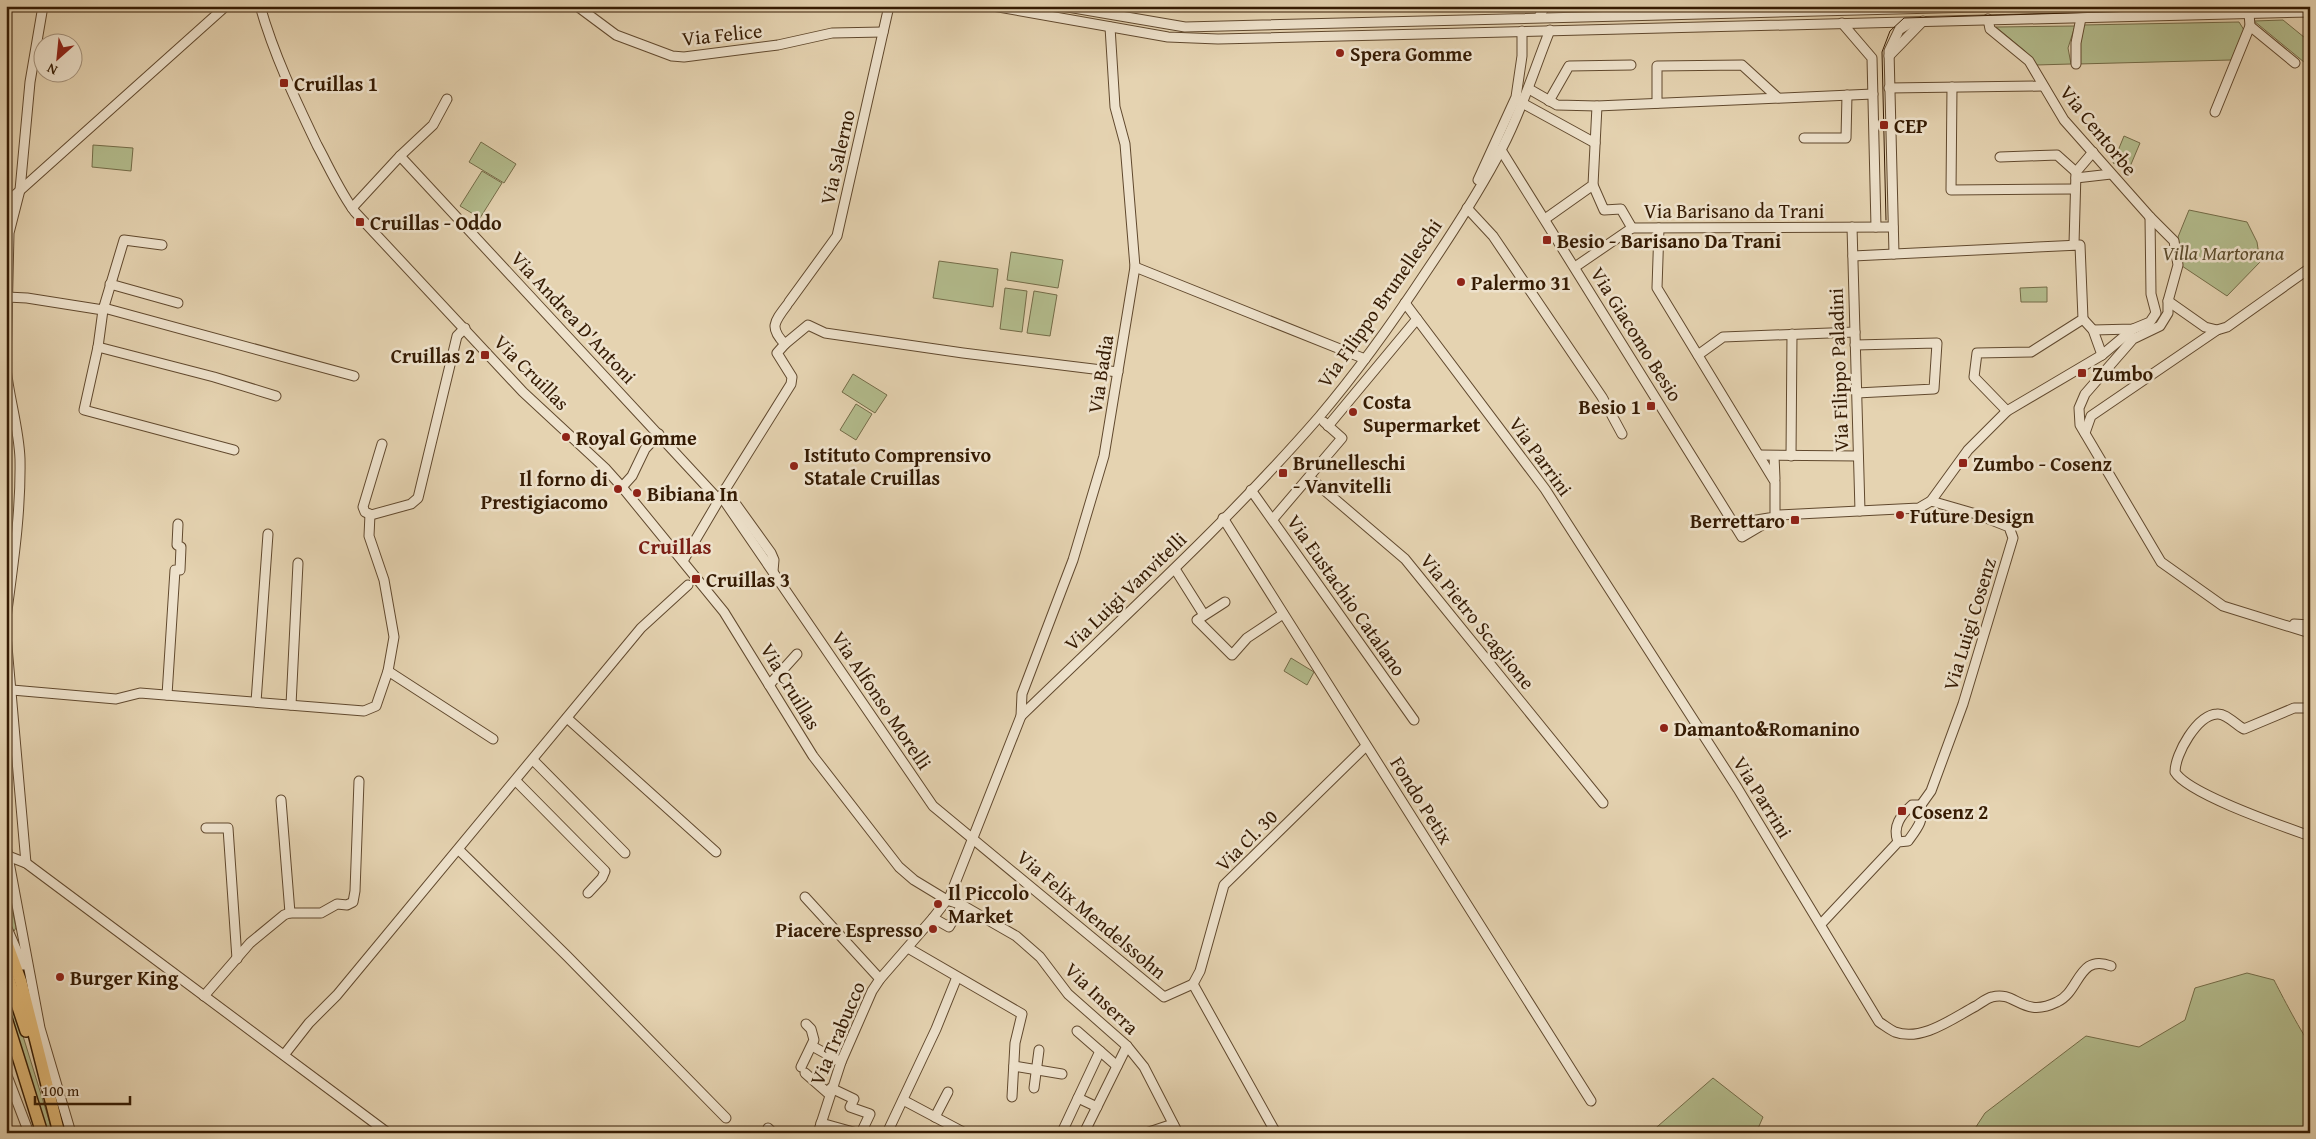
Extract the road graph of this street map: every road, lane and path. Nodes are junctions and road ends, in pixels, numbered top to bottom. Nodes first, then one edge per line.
1 (43, 6) edge
2 (226, 6) edge
3 (260, 6) edge
4 (577, 6) edge
5 (889, 6) edge
6 (993, 6) edge
7 (1062, 6) edge
8 (1545, 6) edge
9 (2016, 6) edge
10 (1811, 9) edge
11 (1104, 10) edge
12 (2310, 12) edge
13 (1771, 13) junction
14 (2249, 13) junction
15 (1539, 17) junction
16 (2081, 18) junction
17 (1988, 20) junction
18 (1919, 21) junction
19 (1394, 22) junction
20 (1842, 23) junction
21 (1771, 25) junction
22 (2250, 26) junction
23 (1110, 27) junction
24 (1550, 30) junction
25 (1522, 31) junction
26 (883, 32) junction
27 (1395, 35) junction
28 (2295, 63) dead end
29 (2076, 64) dead end
30 (1631, 65) dead end
31 (2042, 86) junction
32 (1952, 87) junction
33 (1890, 88) junction
34 (1529, 89) junction
35 (1873, 94) junction
36 (1847, 95) junction
37 (1778, 98) junction
38 (447, 99) dead end
39 (1549, 101) junction
40 (1657, 103) junction
41 (1524, 104) junction
42 (1597, 106) junction
43 (2215, 112) dead end
44 (1804, 138) dead end
45 (1595, 143) junction
46 (1501, 150) junction
47 (2093, 152) junction
48 (400, 156) junction
49 (2000, 157) dead end
50 (2111, 174) junction
51 (2076, 175) junction
52 (1593, 185) junction
53 (2075, 189) junction
54 (20, 190) junction
55 (6, 203) edge
56 (352, 208) junction
57 (1467, 208) junction
58 (2150, 217) junction
59 (1545, 219) junction
60 (1852, 227) junction
61 (1876, 227) junction
62 (1893, 227) junction
63 (1632, 228) junction
64 (1659, 228) junction
65 (2074, 244) junction
66 (162, 245) dead end
67 (1894, 254) junction
68 (1853, 256) junction
69 (1135, 267) junction
70 (1575, 267) junction
71 (2310, 268) edge
72 (110, 284) junction
73 (7, 297) edge
74 (2168, 300) junction
75 (178, 303) dead end
76 (1405, 303) junction
77 (104, 309) junction
78 (1417, 319) junction
79 (2083, 319) junction
80 (465, 328) junction
81 (2133, 329) junction
82 (2093, 330) junction
83 (2217, 330) junction
84 (1855, 332) junction
85 (1792, 334) junction
86 (786, 344) junction
87 (1855, 345) junction
88 (98, 346) junction
89 (1698, 355) junction
90 (2102, 355) junction
91 (1364, 358) junction
92 (6, 368) edge
93 (1118, 372) junction
94 (354, 376) dead end
95 (1856, 393) junction
96 (276, 396) dead end
97 (2007, 412) junction
98 (1319, 417) junction
99 (1328, 426) junction
100 (2085, 433) junction
101 (659, 434) junction
102 (1622, 434) dead end
103 (11, 436) edge
104 (382, 444) dead end
105 (234, 450) dead end
106 (1759, 456) junction
107 (1774, 456) junction
108 (1790, 456) junction
109 (1858, 456) junction
110 (1310, 478) junction
111 (1775, 482) junction
112 (622, 487) junction
113 (1251, 490) junction
114 (722, 495) junction
115 (1931, 501) junction
116 (1860, 511) junction
117 (370, 514) junction
118 (1775, 517) junction
119 (1223, 518) junction
120 (1273, 519) junction
121 (178, 524) dead end
122 (1732, 524) junction
123 (268, 534) dead end
124 (683, 561) junction
125 (298, 563) dead end
126 (1175, 569) junction
127 (693, 580) junction
128 (1225, 602) dead end
129 (7, 607) edge
130 (1283, 614) junction
131 (1204, 615) junction
132 (6, 618) edge
133 (2281, 624) junction
134 (2310, 625) edge
135 (2310, 633) edge
136 (6, 635) edge
137 (797, 654) dead end
138 (388, 671) junction
139 (769, 685) junction
140 (12, 690) junction
141 (167, 695) junction
142 (256, 702) junction
143 (290, 705) junction
144 (2310, 708) edge
145 (1021, 716) junction
146 (568, 718) junction
147 (1414, 720) dead end
148 (494, 740) dead end
149 (1366, 746) junction
150 (533, 760) junction
151 (516, 780) junction
152 (359, 781) dead end
153 (281, 800) dead end
154 (1603, 803) dead end
155 (1921, 805) junction
156 (206, 828) dead end
157 (2310, 836) edge
158 (974, 838) junction
159 (1898, 842) junction
160 (6, 846) edge
161 (459, 850) junction
162 (716, 852) dead end
163 (626, 853) dead end
164 (8, 856) junction
165 (26, 863) junction
166 (588, 893) dead end
167 (806, 897) dead end
168 (947, 900) junction
169 (962, 905) junction
170 (290, 913) junction
171 (934, 918) junction
172 (1821, 924) junction
173 (6, 926) edge
174 (6, 941) edge
175 (908, 948) junction
176 (237, 959) junction
177 (2111, 966) dead end
178 (6, 971) edge
179 (957, 977) junction
180 (880, 979) junction
181 (30, 984) junction
182 (1193, 984) junction
183 (204, 996) junction
184 (6, 1018) edge
185 (806, 1024) dead end
186 (1077, 1031) dead end
187 (6, 1042) edge
188 (812, 1046) junction
189 (1127, 1046) junction
190 (1039, 1050) dead end
191 (1100, 1051) junction
192 (284, 1055) junction
193 (841, 1062) junction
194 (1014, 1066) junction
195 (1117, 1066) junction
196 (1037, 1069) junction
197 (6, 1073) edge
198 (1062, 1074) dead end
199 (1034, 1088) dead end
200 (13, 1091) junction
201 (830, 1091) junction
202 (948, 1092) dead end
203 (1012, 1097) dead end
204 (1078, 1098) junction
205 (903, 1100) junction
206 (1591, 1101) dead end
207 (1097, 1107) junction
208 (935, 1117) junction
209 (726, 1118) dead end
210 (820, 1123) junction
211 (1176, 1129) edge
212 (1063, 1130) dead end
213 (23, 1133) edge
214 (29, 1133) edge
215 (41, 1133) edge
216 (58, 1133) edge
217 (71, 1133) edge
218 (388, 1133) edge
219 (818, 1133) edge
220 (857, 1133) edge
221 (861, 1133) edge
222 (887, 1133) edge
223 (965, 1133) edge
224 (1084, 1133) edge
225 (1146, 1133) edge
226 (1276, 1133) edge

1 - 54 street
2 - 54 street
3 - 56 street, Via Cruillas
4 - 26 street, Via Felice
5 - 26 street, Via Salerno
6 - 23 street
7 - 11 street
8 - 15 street
9 - 10 street
10 - 13 street
11 - 19 street
12 - 14 street
13 - 15 street
13 - 21 street
14 - 16 street
14 - 22 street
15 - 19 street
16 - 17 street
16 - 29 street
17 - 18 street
17 - 31 street, Via Centorbe
18 - 20 street
18 - 33 street
19 - 27 street
20 - 21 street
20 - 35 street
21 - 24 street
22 - 28 street
22 - 43 street
23 - 27 street
23 - 69 street, Via Badia
24 - 25 street
24 - 34 street, Via Filippo Brunelleschi
25 - 27 street
25 - 57 street, Via Filippo Brunelleschi
26 - 86 street, Via Salerno
30 - 39 street
31 - 32 street
31 - 47 street, Via Centorbe
32 - 33 street
32 - 53 street
33 - 62 street
34 - 39 street
34 - 41 street, Via Filippo Brunelleschi
35 - 36 street
35 - 61 street
36 - 37 street
36 - 44 street
37 - 40 street
37 - 40 street
38 - 48 street
39 - 42 street
40 - 42 street
41 - 45 street
41 - 46 street, Via Filippo Brunelleschi
42 - 45 street
45 - 52 street
46 - 57 street, Via Filippo Brunelleschi
46 - 59 street, Via Giacomo Besio
47 - 50 street, Via Centorbe
47 - 51 street
48 - 56 street
48 - 101 street, Via Andrea D'Antoni
49 - 51 street
50 - 51 street
50 - 58 street, Via Centorbe
51 - 53 street
52 - 59 street
52 - 63 street
53 - 65 street
54 - 55 street
54 - 73 street
56 - 80 street, Via Cruillas
57 - 76 street, Via Filippo Brunelleschi
57 - 102 street
58 - 74 street, Via Centorbe
58 - 81 street
59 - 70 street, Via Giacomo Besio
60 - 61 street, Via Barisano da Trani
60 - 64 street, Via Barisano da Trani
60 - 68 street, Via Filippo Paladini
61 - 62 street, Via Barisano da Trani
62 - 67 street
63 - 64 street, Via Barisano da Trani
63 - 70 street, Via Barisano da Trani
64 - 89 street
65 - 67 street
65 - 79 street
66 - 72 street
67 - 68 street
68 - 84 street, Via Filippo Paladini
69 - 91 street
69 - 93 street, Via Badia
70 - 122 street, Via Giacomo Besio
71 - 83 street
72 - 75 street
72 - 77 street
73 - 77 street
73 - 92 street
74 - 83 street
74 - 100 street, Via Centorbe
76 - 78 street, Via Parrini
76 - 91 street, Via Filippo Brunelleschi
77 - 88 street
77 - 94 street
78 - 99 street
78 - 172 street, Via Parrini
79 - 82 street
79 - 97 street
80 - 112 street, Via Cruillas
80 - 117 street
81 - 82 street
81 - 90 street
82 - 90 street
83 - 100 street
84 - 85 street
84 - 87 street, Via Filippo Paladini
85 - 89 street
85 - 108 street
86 - 93 street
86 - 114 street
87 - 95 street, Via Filippo Paladini
87 - 95 street
88 - 96 street
88 - 105 street
89 - 106 street
90 - 97 street
91 - 98 street, Via Filippo Brunelleschi
92 - 103 street
93 - 145 street, Via Badia
95 - 109 street, Via Filippo Paladini
97 - 115 street
98 - 99 street, Via Filippo Brunelleschi
98 - 113 street, Via Filippo Brunelleschi
99 - 110 street, Via Filippo Brunelleschi
100 - 133 street, Via Centorbe
101 - 112 street
101 - 114 street, Via Andrea D'Antoni
103 - 129 street
104 - 117 street
106 - 107 street
106 - 111 street
107 - 108 street
107 - 111 street
108 - 109 street
109 - 116 street, Via Filippo Paladini
110 - 120 street, Via Filippo Brunelleschi
110 - 154 street, Via Pietro Scaglione
111 - 118 street
112 - 124 street, Via Cruillas
113 - 119 street, Via Luigi Vanvitelli
113 - 120 street, Via Eustachio Catalano
114 - 124 street
114 - 158 street, Via Alfonso Morelli
115 - 116 street
115 - 155 street, Via Luigi Cosenz
116 - 118 street
117 - 138 street
118 - 122 street
118 - 122 street, Via Giacomo Besio
119 - 126 street, Via Luigi Vanvitelli
119 - 130 street, Fondo Petix
120 - 147 street, Via Eustachio Catalano
121 - 141 street
123 - 142 street
124 - 127 street, Via Cruillas
125 - 143 street
126 - 131 street
126 - 145 street, Via Luigi Vanvitelli
127 - 139 street, Via Cruillas
127 - 146 street
128 - 131 street
129 - 132 street
130 - 131 street
130 - 149 street, Fondo Petix
133 - 134 street
133 - 135 street, Via Centorbe
136 - 140 street
137 - 139 street
138 - 143 street
138 - 148 street
139 - 168 street, Via Cruillas
140 - 141 street
140 - 165 street
141 - 142 street
142 - 143 street
144 - 157 street
145 - 158 street, Via Trabucco
146 - 150 street
146 - 162 street
149 - 182 street, Via Cl. 30
149 - 206 street, Fondo Petix
150 - 151 street
150 - 163 street
151 - 161 street
151 - 166 street
152 - 170 street
153 - 170 street
155 - 159 street, Via Luigi Cosenz
155 - 159 street
156 - 176 street
158 - 168 street, Via Trabucco
158 - 182 street, Via Felix Mendelssohn
159 - 172 street, Via Luigi Cosenz
160 - 164 street
161 - 192 street
161 - 209 street
164 - 165 street
164 - 181 street
165 - 183 street
167 - 180 street
168 - 169 street, Via Inserra
168 - 171 street, Via Trabucco
169 - 171 street
169 - 189 street, Via Inserra
170 - 176 street
171 - 175 street, Via Trabucco
172 - 177 street, Via Parrini
173 - 181 street
174 - 216 main road
175 - 179 street
175 - 180 street, Via Trabucco
176 - 183 street
178 - 216 main road
179 - 194 street
179 - 205 street
180 - 193 street, Via Trabucco
181 - 217 street
182 - 226 street
183 - 192 street
184 - 215 main road
185 - 188 street
186 - 191 street
187 - 215 main road
188 - 193 street
188 - 201 street
189 - 195 street
189 - 211 street, Via Inserra
190 - 196 street
191 - 195 street
191 - 204 street
192 - 218 street
193 - 201 street, Via Trabucco
194 - 196 street
194 - 203 street
195 - 207 street
196 - 198 street
196 - 199 street
197 - 200 street
200 - 213 street
200 - 214 street
201 - 210 street, Via Trabucco
201 - 221 street
202 - 208 street
204 - 207 street
204 - 212 street
205 - 208 street
205 - 222 street
207 - 224 street
208 - 223 street
210 - 219 street, Via Trabucco
210 - 220 street
211 - 225 street

